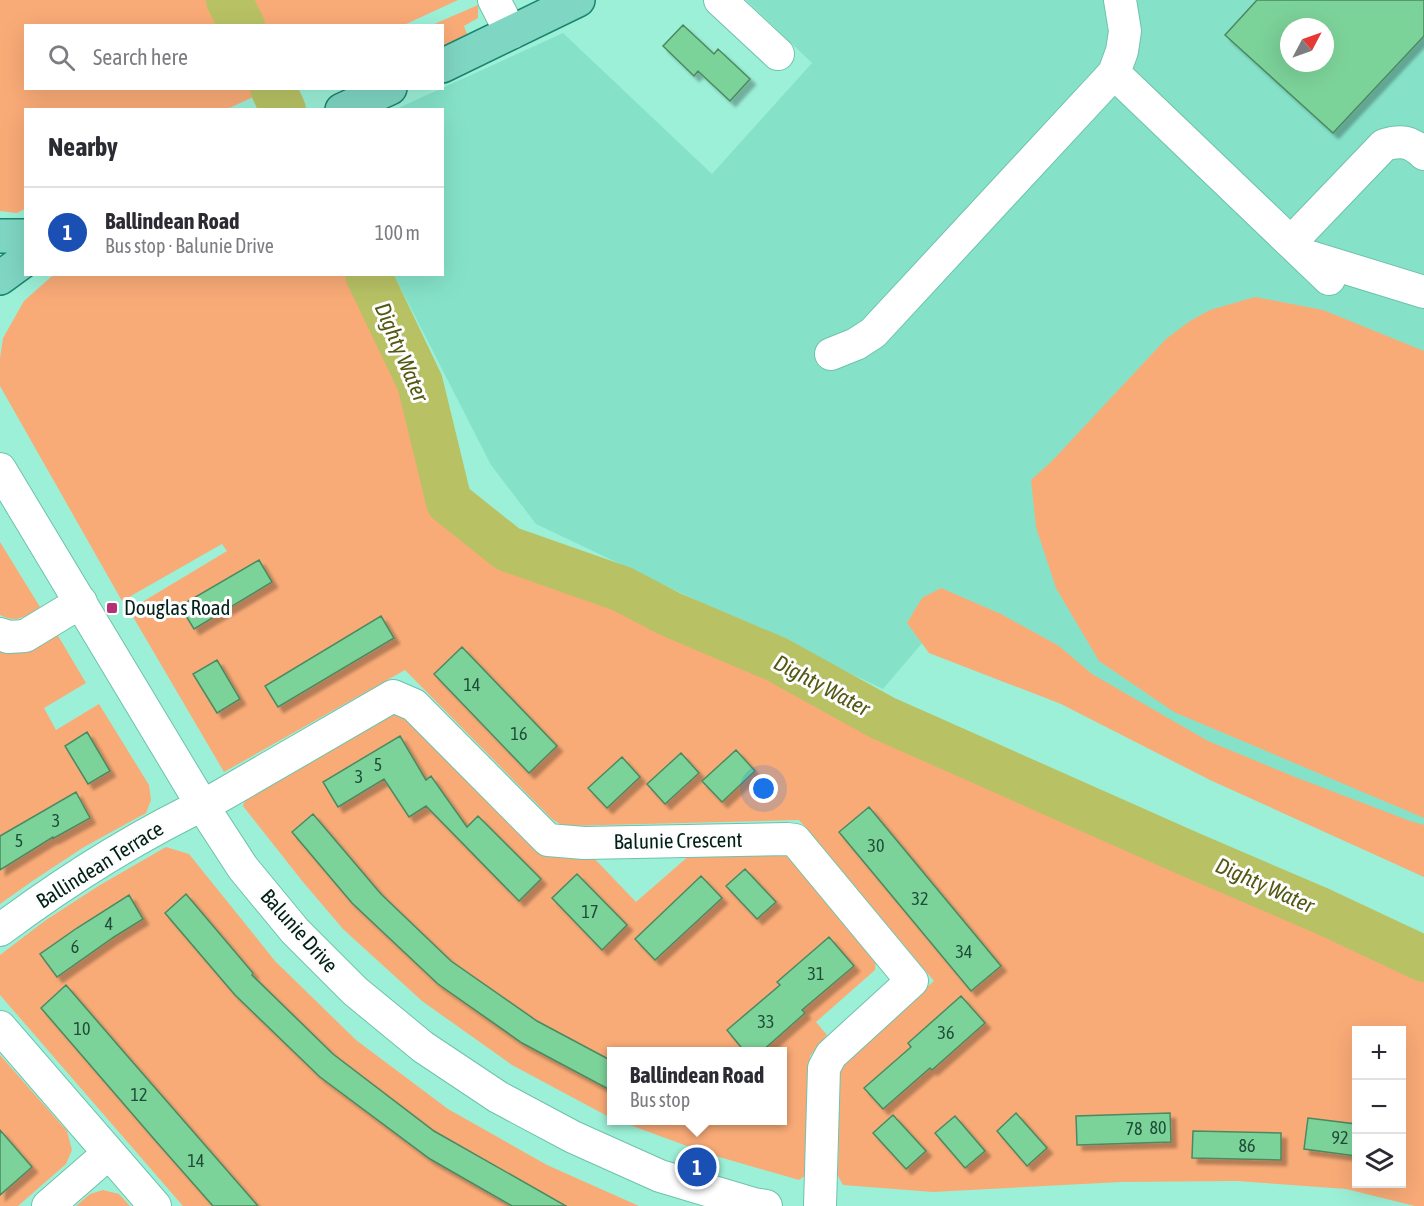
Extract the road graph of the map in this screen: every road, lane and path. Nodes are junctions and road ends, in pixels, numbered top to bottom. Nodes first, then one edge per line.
1 (494, 0) edge
2 (578, 0) edge
3 (720, 0) edge
4 (1119, 0) edge
5 (511, 33) junction
6 (778, 54) dead end
7 (444, 65) edge
8 (1114, 73) junction
9 (386, 90) edge
10 (346, 108) edge
11 (1424, 154) edge
12 (0, 236) edge
13 (24, 236) edge
14 (1297, 248) junction
15 (24, 260) edge
16 (0, 278) edge
17 (1329, 279) dead end
18 (1424, 292) edge
19 (831, 354) dead end
20 (0, 469) edge
21 (81, 602) junction
22 (0, 634) edge
23 (202, 805) junction
24 (0, 930) edge
25 (0, 1027) edge
26 (109, 1153) junction
27 (759, 1205) edge
28 (48, 1206) edge
29 (155, 1206) edge
30 (820, 1206) edge

1 - 5 street
2 - 5 main road
3 - 6 street
4 - 8 street
5 - 7 main road
8 - 14 street
8 - 19 street
9 - 10 main road
11 - 14 street
12 - 13 main road
14 - 17 street
14 - 18 street
15 - 16 main road
20 - 21 street, Balunie Drive
21 - 22 street
21 - 23 street, Balunie Drive
23 - 24 street, Ballindean Terrace
23 - 27 street, Balunie Drive
23 - 30 street, Balunie Crescent
25 - 26 street
26 - 28 street
26 - 29 street

